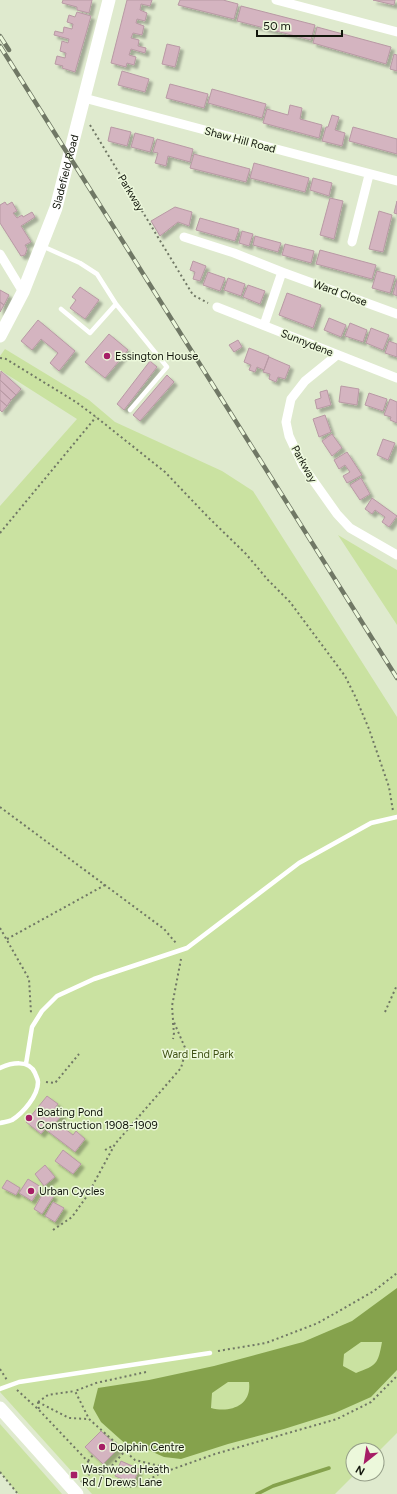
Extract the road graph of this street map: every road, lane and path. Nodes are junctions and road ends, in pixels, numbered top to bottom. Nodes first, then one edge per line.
1 (108, 0) edge
2 (278, 0) edge
3 (397, 32) edge
4 (82, 104) junction
5 (369, 175) junction
6 (397, 181) edge
7 (184, 237) dead end
8 (352, 242) dead end
9 (42, 246) junction
10 (0, 254) edge
11 (282, 272) junction
12 (23, 292) junction
13 (116, 304) junction
14 (216, 307) joint
15 (61, 309) dead end
16 (397, 314) edge
17 (264, 325) junction
18 (0, 336) edge
19 (337, 355) junction
20 (0, 358) edge
21 (397, 378) edge
22 (130, 410) dead end
23 (96, 417) junction
24 (0, 533) edge
25 (397, 555) edge
26 (0, 807) edge
27 (396, 818) edge
28 (105, 885) junction
29 (0, 928) edge
30 (7, 939) junction
31 (182, 950) junction
32 (397, 985) edge
33 (385, 1012) dead end
34 (173, 1020) junction
35 (32, 1027) junction
36 (173, 1039) dead end
37 (78, 1054) dead end
38 (26, 1064) junction
39 (0, 1068) edge
40 (38, 1081) junction
41 (0, 1123) edge
42 (115, 1144) junction
43 (106, 1150) dead end
44 (53, 1230) dead end
45 (397, 1272) edge
46 (210, 1352) joint
47 (0, 1369) edge
48 (147, 1372) dead end
49 (397, 1376) edge
50 (12, 1385) junction
51 (0, 1389) edge
52 (75, 1391) junction
53 (38, 1402) junction
54 (0, 1408) edge
55 (38, 1410) junction
56 (89, 1420) junction
57 (125, 1451) junction
58 (93, 1455) dead end
59 (88, 1461) junction
60 (95, 1469) junction
61 (172, 1469) junction
62 (0, 1472) edge
63 (102, 1477) junction
64 (75, 1492) edge
65 (18, 1494) edge

1 - 4 street, Sladefield Road
2 - 3 street
4 - 5 street, Shaw Hill Road
4 - 9 street, Sladefield Road
4 - 14 path, Parkway
5 - 6 street, Shaw Hill Road
5 - 8 street
7 - 11 street, Ward Close
9 - 12 street, Sladefield Road
9 - 13 lane
10 - 12 street
11 - 16 street, Ward Close
11 - 17 street
12 - 18 street, Sladefield Road
13 - 15 lane
13 - 22 lane
14 - 17 street, Sunnydene
17 - 19 street, Sunnydene
19 - 21 street, Sunnydene
19 - 25 street, Parkway
20 - 23 path
23 - 24 path
23 - 27 path
26 - 28 path
27 - 31 lane
28 - 30 path
28 - 31 path
29 - 30 path
30 - 35 path
31 - 34 path
31 - 35 lane
32 - 33 path
34 - 36 path
34 - 42 path
35 - 38 lane
37 - 40 path
38 - 39 lane
38 - 40 lane
40 - 41 lane
42 - 43 path
42 - 44 path
45 - 46 path
46 - 50 lane
47 - 50 path
48 - 52 path
49 - 61 path
50 - 51 lane
50 - 55 path
52 - 53 path
52 - 56 path
53 - 55 path
53 - 56 path
54 - 64 street
55 - 59 path
56 - 57 path
57 - 61 path
57 - 63 path
58 - 59 path
59 - 60 path
60 - 63 path
60 - 64 path
61 - 63 path
62 - 65 path

